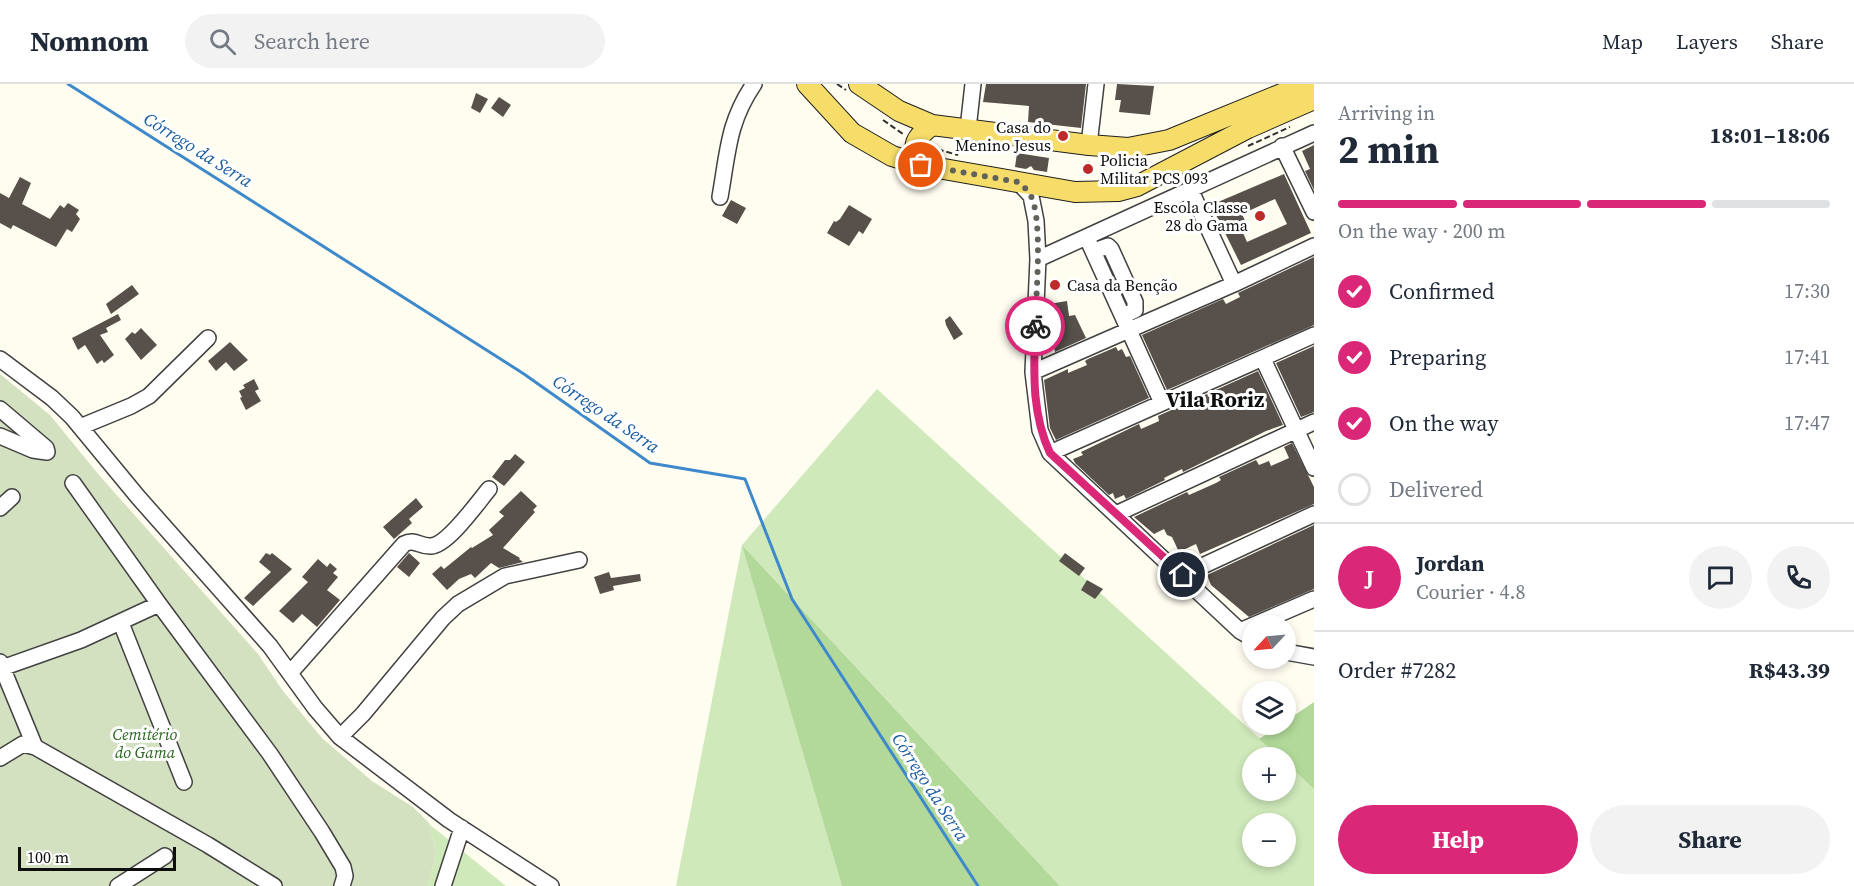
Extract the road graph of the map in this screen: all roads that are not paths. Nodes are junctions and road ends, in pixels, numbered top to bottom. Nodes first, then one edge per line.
1 (754, 84) edge
2 (807, 84) edge
3 (859, 84) edge
4 (973, 84) edge
5 (1096, 84) edge
6 (1306, 84) edge
7 (1314, 99) edge
8 (932, 124) junction
9 (968, 129) junction
10 (1314, 133) edge
11 (1089, 146) junction
12 (1282, 146) junction
13 (1128, 148) junction
14 (921, 165) junction
15 (1018, 182) junction
16 (1137, 186) junction
17 (1054, 189) junction
18 (1191, 191) junction
19 (720, 197) dead end
20 (1314, 212) edge
21 (1036, 221) junction
22 (1090, 245) junction
23 (1314, 246) edge
24 (1038, 259) junction
25 (1234, 284) junction
26 (1126, 323) junction
27 (1314, 335) edge
28 (208, 338) dead end
29 (0, 359) edge
30 (1263, 359) junction
31 (1034, 372) junction
32 (1162, 403) junction
33 (0, 409) edge
34 (1314, 422) edge
35 (80, 427) junction
36 (1296, 431) junction
37 (0, 436) edge
38 (1050, 453) junction
39 (1314, 468) edge
40 (73, 483) dead end
41 (489, 489) dead end
42 (1116, 514) junction
43 (1314, 514) edge
44 (579, 560) dead end
45 (1183, 575) junction
46 (1314, 599) edge
47 (159, 604) junction
48 (1283, 615) edge
49 (120, 623) junction
50 (1242, 630) edge
51 (1296, 654) edge
52 (1314, 657) edge
53 (1, 665) edge
54 (290, 673) junction
55 (340, 737) junction
56 (35, 747) junction
57 (0, 758) edge
58 (184, 782) dead end
59 (462, 828) junction
60 (165, 856) dead end
61 (118, 886) edge
62 (274, 886) edge
63 (342, 886) edge
64 (443, 886) edge
65 (551, 886) edge

1 - 19 street
2 - 14 main road
3 - 8 main road
4 - 9 street
5 - 11 street
6 - 13 main road
7 - 16 main road
8 - 9 main road
8 - 14 main road
9 - 11 main road
10 - 12 street
11 - 13 main road
12 - 18 street
12 - 20 street
13 - 16 main road
14 - 15 main road
15 - 17 main road
15 - 21 street
16 - 17 main road
17 - 21 street
18 - 22 street
18 - 25 street
21 - 24 street
22 - 24 street
22 - 26 street
23 - 25 street
24 - 31 street
25 - 26 street
26 - 31 street
26 - 32 street
27 - 30 street
28 - 35 street
29 - 35 street
30 - 32 street
30 - 36 street
31 - 38 street
32 - 38 street
33 - 37 street
34 - 36 street
35 - 54 street
36 - 39 street
36 - 42 street
38 - 42 street
40 - 47 street
41 - 54 street
42 - 45 street
43 - 45 street
44 - 55 street
45 - 50 street
46 - 48 street
47 - 49 street
47 - 63 street
49 - 53 street
49 - 58 street
51 - 52 street
53 - 56 street
54 - 55 street
55 - 59 street
56 - 57 street
56 - 62 street
59 - 64 street
59 - 65 street
60 - 61 street

